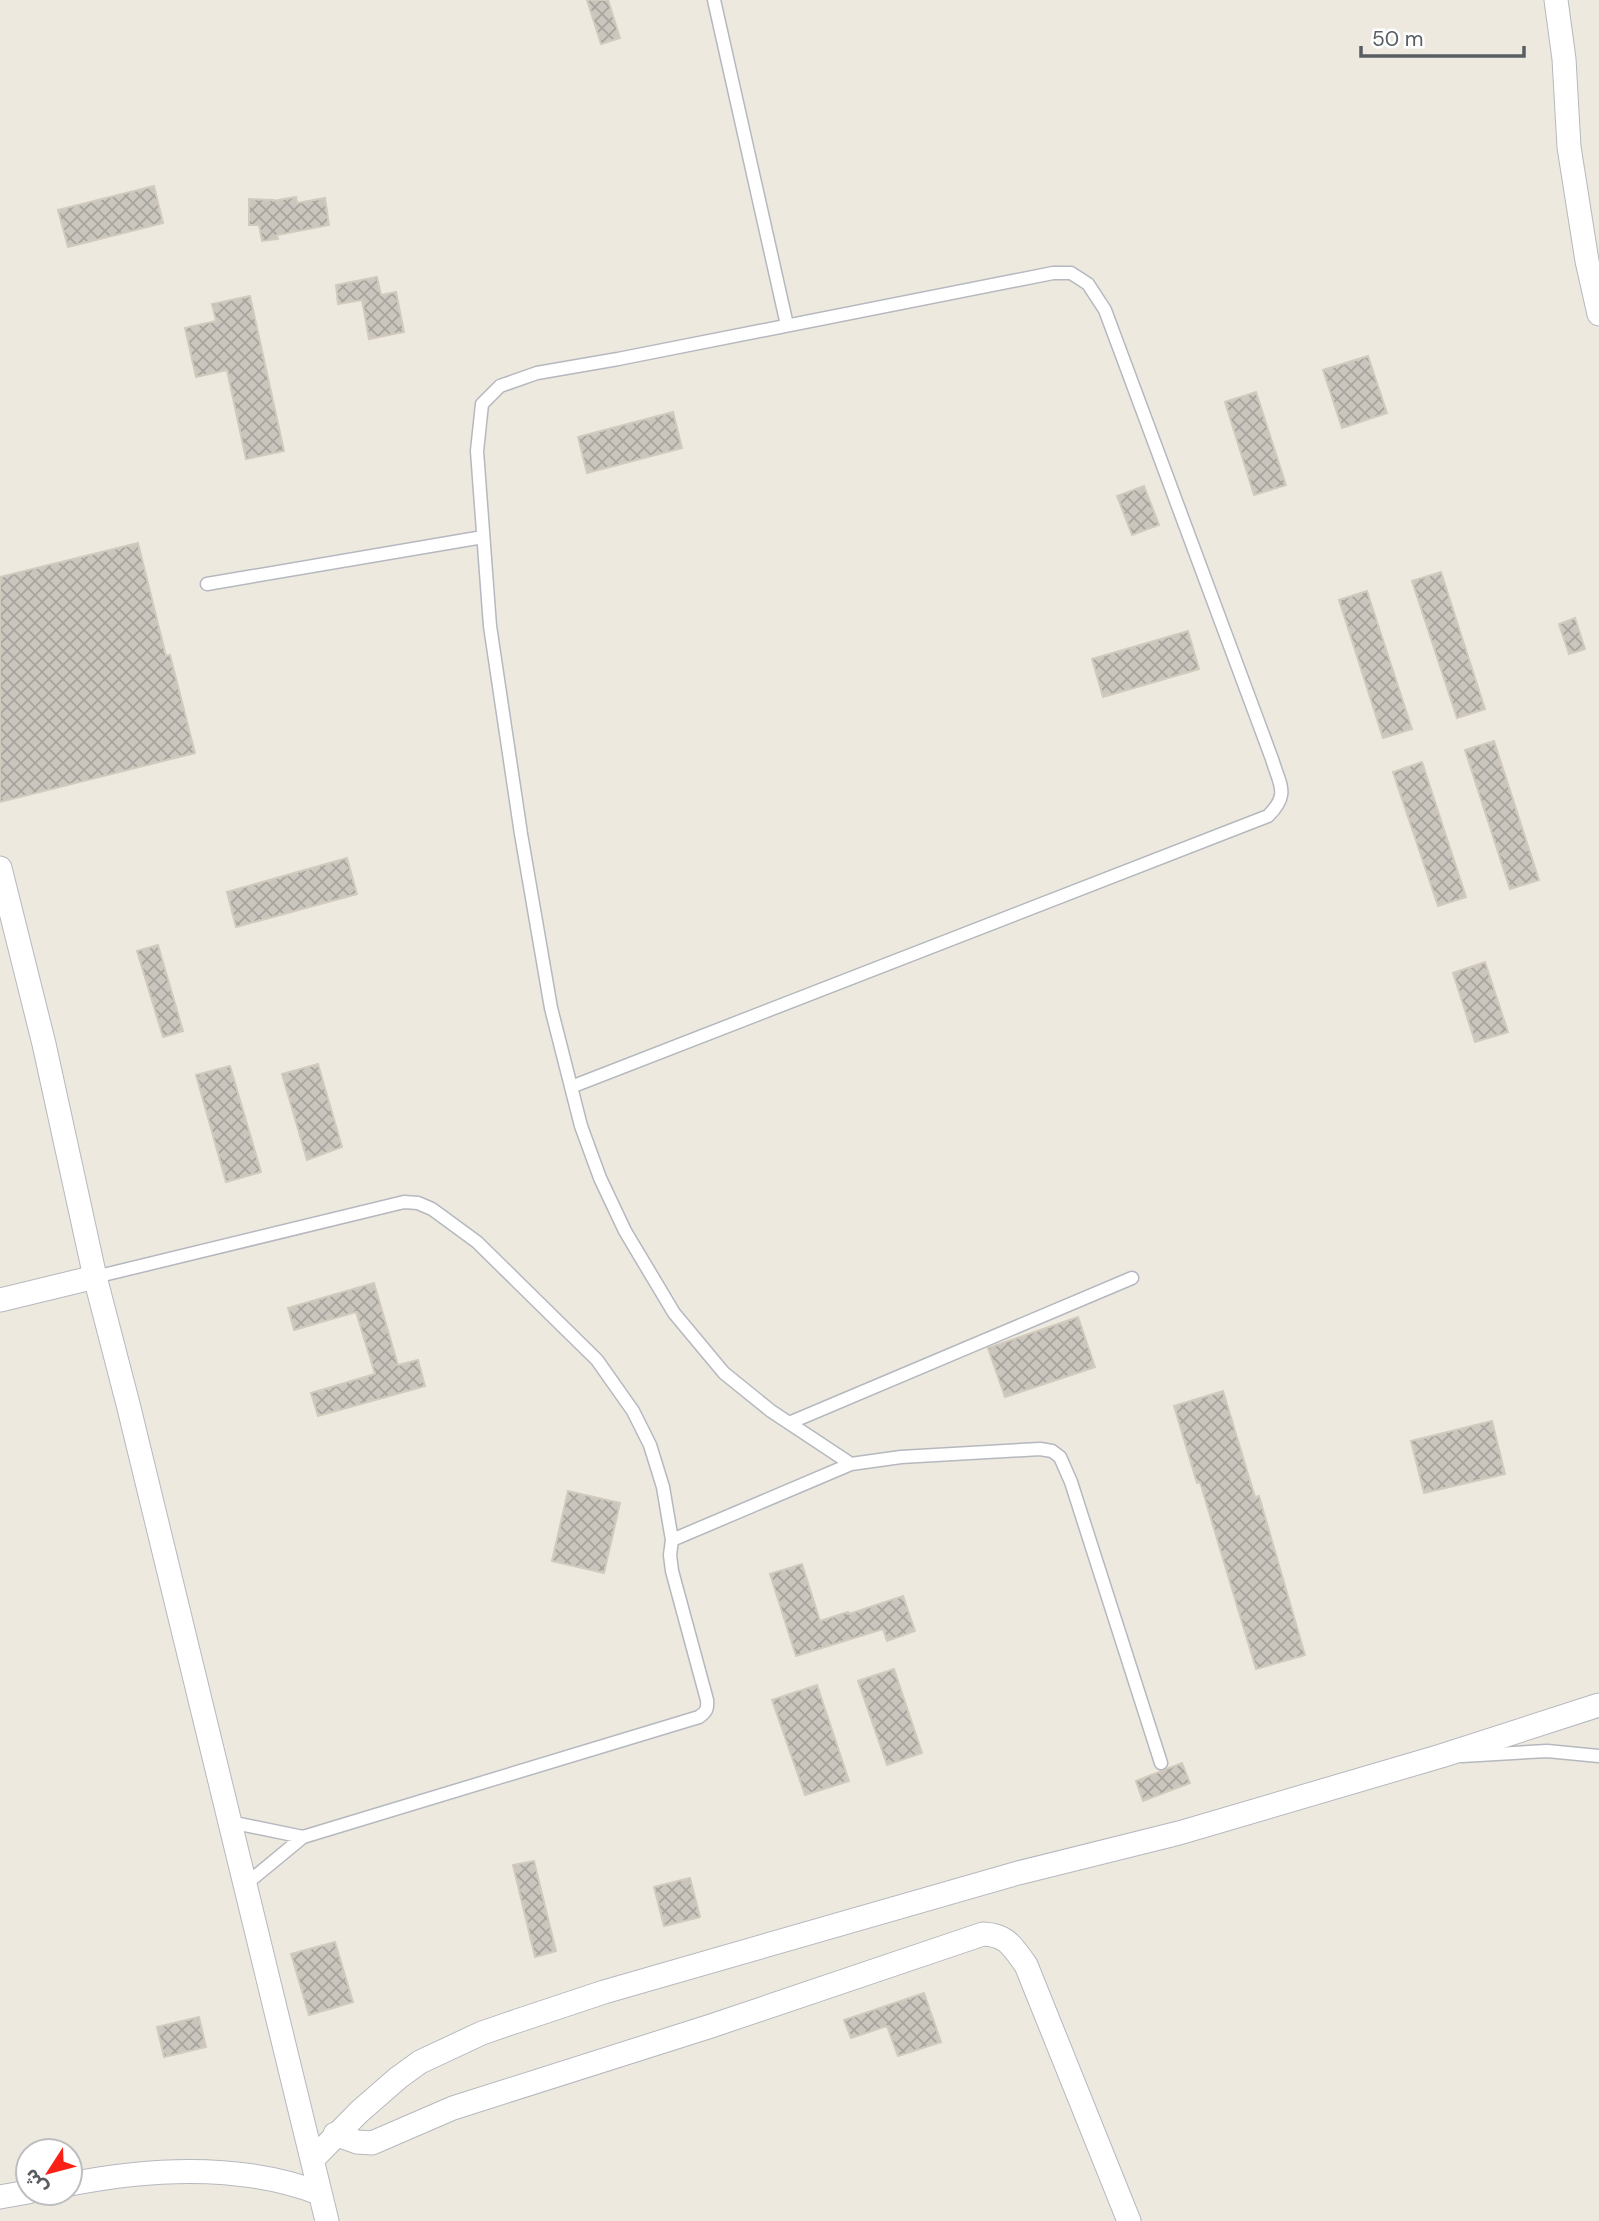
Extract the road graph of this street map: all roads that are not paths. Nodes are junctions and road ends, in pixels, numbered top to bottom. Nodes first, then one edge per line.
1 (714, 0) edge
2 (1556, 0) edge
3 (1599, 314) edge
4 (788, 325) junction
5 (483, 537) junction
6 (207, 584) dead end
7 (0, 868) edge
8 (571, 1087) junction
9 (95, 1277) junction
10 (1132, 1278) dead end
11 (0, 1300) edge
12 (789, 1423) junction
13 (851, 1464) junction
14 (672, 1540) junction
15 (1599, 1705) edge
16 (1441, 1756) junction
17 (1599, 1756) edge
18 (1161, 1763) dead end
19 (230, 1822) junction
20 (303, 1837) junction
21 (246, 1884) junction
22 (335, 2134) junction
23 (312, 2160) junction
24 (84, 2181) edge
25 (319, 2193) junction
26 (327, 2221) edge
27 (1129, 2221) edge

1 - 4 lane
2 - 3 street
4 - 5 lane
4 - 8 lane
5 - 6 lane
5 - 8 lane
7 - 9 street
8 - 12 lane
9 - 11 street
9 - 14 lane
9 - 19 street
10 - 12 lane
12 - 13 lane
13 - 14 lane
13 - 18 lane
14 - 20 lane
15 - 16 street
16 - 17 lane
16 - 22 street
19 - 20 lane
19 - 21 street
20 - 21 lane
21 - 23 street
22 - 23 street
22 - 27 street
23 - 25 street
24 - 25 street
25 - 26 street

